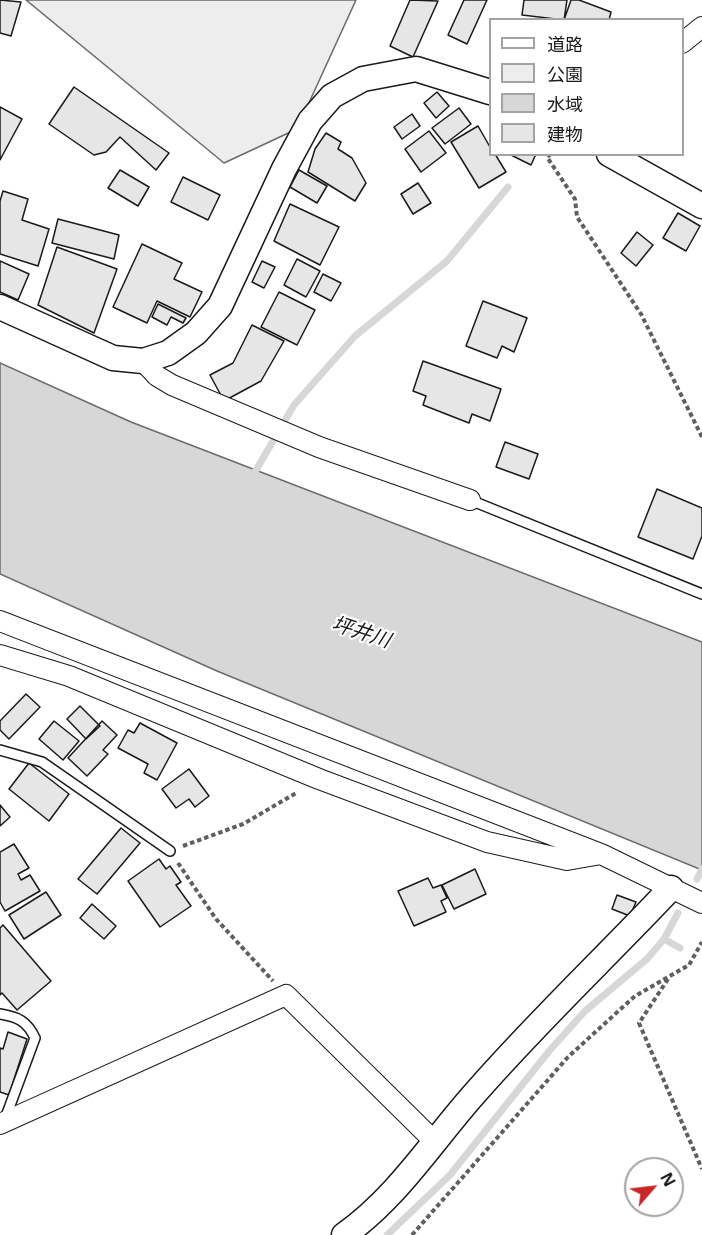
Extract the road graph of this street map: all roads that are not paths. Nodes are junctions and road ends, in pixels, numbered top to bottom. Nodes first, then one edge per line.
1 (702, 27) edge
2 (684, 41) edge
3 (489, 92) edge
4 (613, 156) edge
5 (702, 206) edge
6 (0, 307) edge
7 (143, 361) junction
8 (470, 500) joint
9 (702, 594) edge
10 (0, 621) edge
11 (0, 655) edge
12 (0, 750) edge
13 (170, 851) road end
14 (601, 854) junction
15 (671, 888) junction
16 (702, 903) edge
17 (0, 1014) edge
18 (2, 1123) edge
19 (435, 1142) junction
20 (344, 1235) edge

1 - 2 street
3 - 7 street
4 - 5 street
6 - 7 street
7 - 8 street
8 - 9 lane
10 - 14 street
11 - 14 street
12 - 13 lane
14 - 15 street
15 - 16 street
15 - 19 street
17 - 18 lane
18 - 19 street
19 - 20 street

